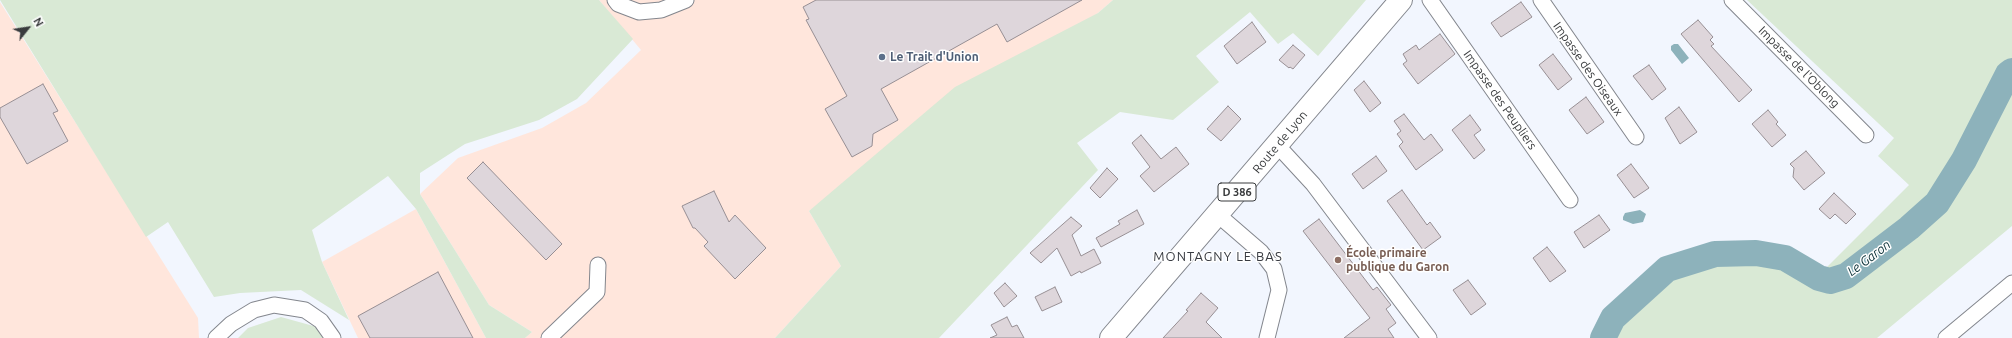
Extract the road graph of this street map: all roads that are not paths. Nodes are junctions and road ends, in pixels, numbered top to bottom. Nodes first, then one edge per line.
1 (615, 0) edge
2 (686, 0) edge
3 (1401, 0) edge
4 (1430, 0) edge
5 (1541, 0) edge
6 (1732, 0) edge
7 (1866, 134) dead end
8 (1636, 138) dead end
9 (1277, 145) junction
10 (1570, 200) dead end
11 (1217, 214) junction
12 (598, 265) dead end
13 (2012, 283) edge
14 (216, 338) edge
15 (332, 338) edge
16 (549, 338) edge
17 (1111, 338) edge
18 (1268, 338) edge
19 (1429, 338) edge
20 (1946, 338) edge

1 - 2 street
3 - 9 main road, Route de Lyon / D 386
4 - 10 street, Impasse des Peupliers
5 - 8 street, Impasse des Oiseaux
6 - 7 street, Impasse de l'Oblong
9 - 11 main road, Route de Lyon / D 386
9 - 19 street
11 - 17 main road, Route de Lyon / D 386
11 - 18 street
12 - 16 street
13 - 20 street
14 - 15 street

